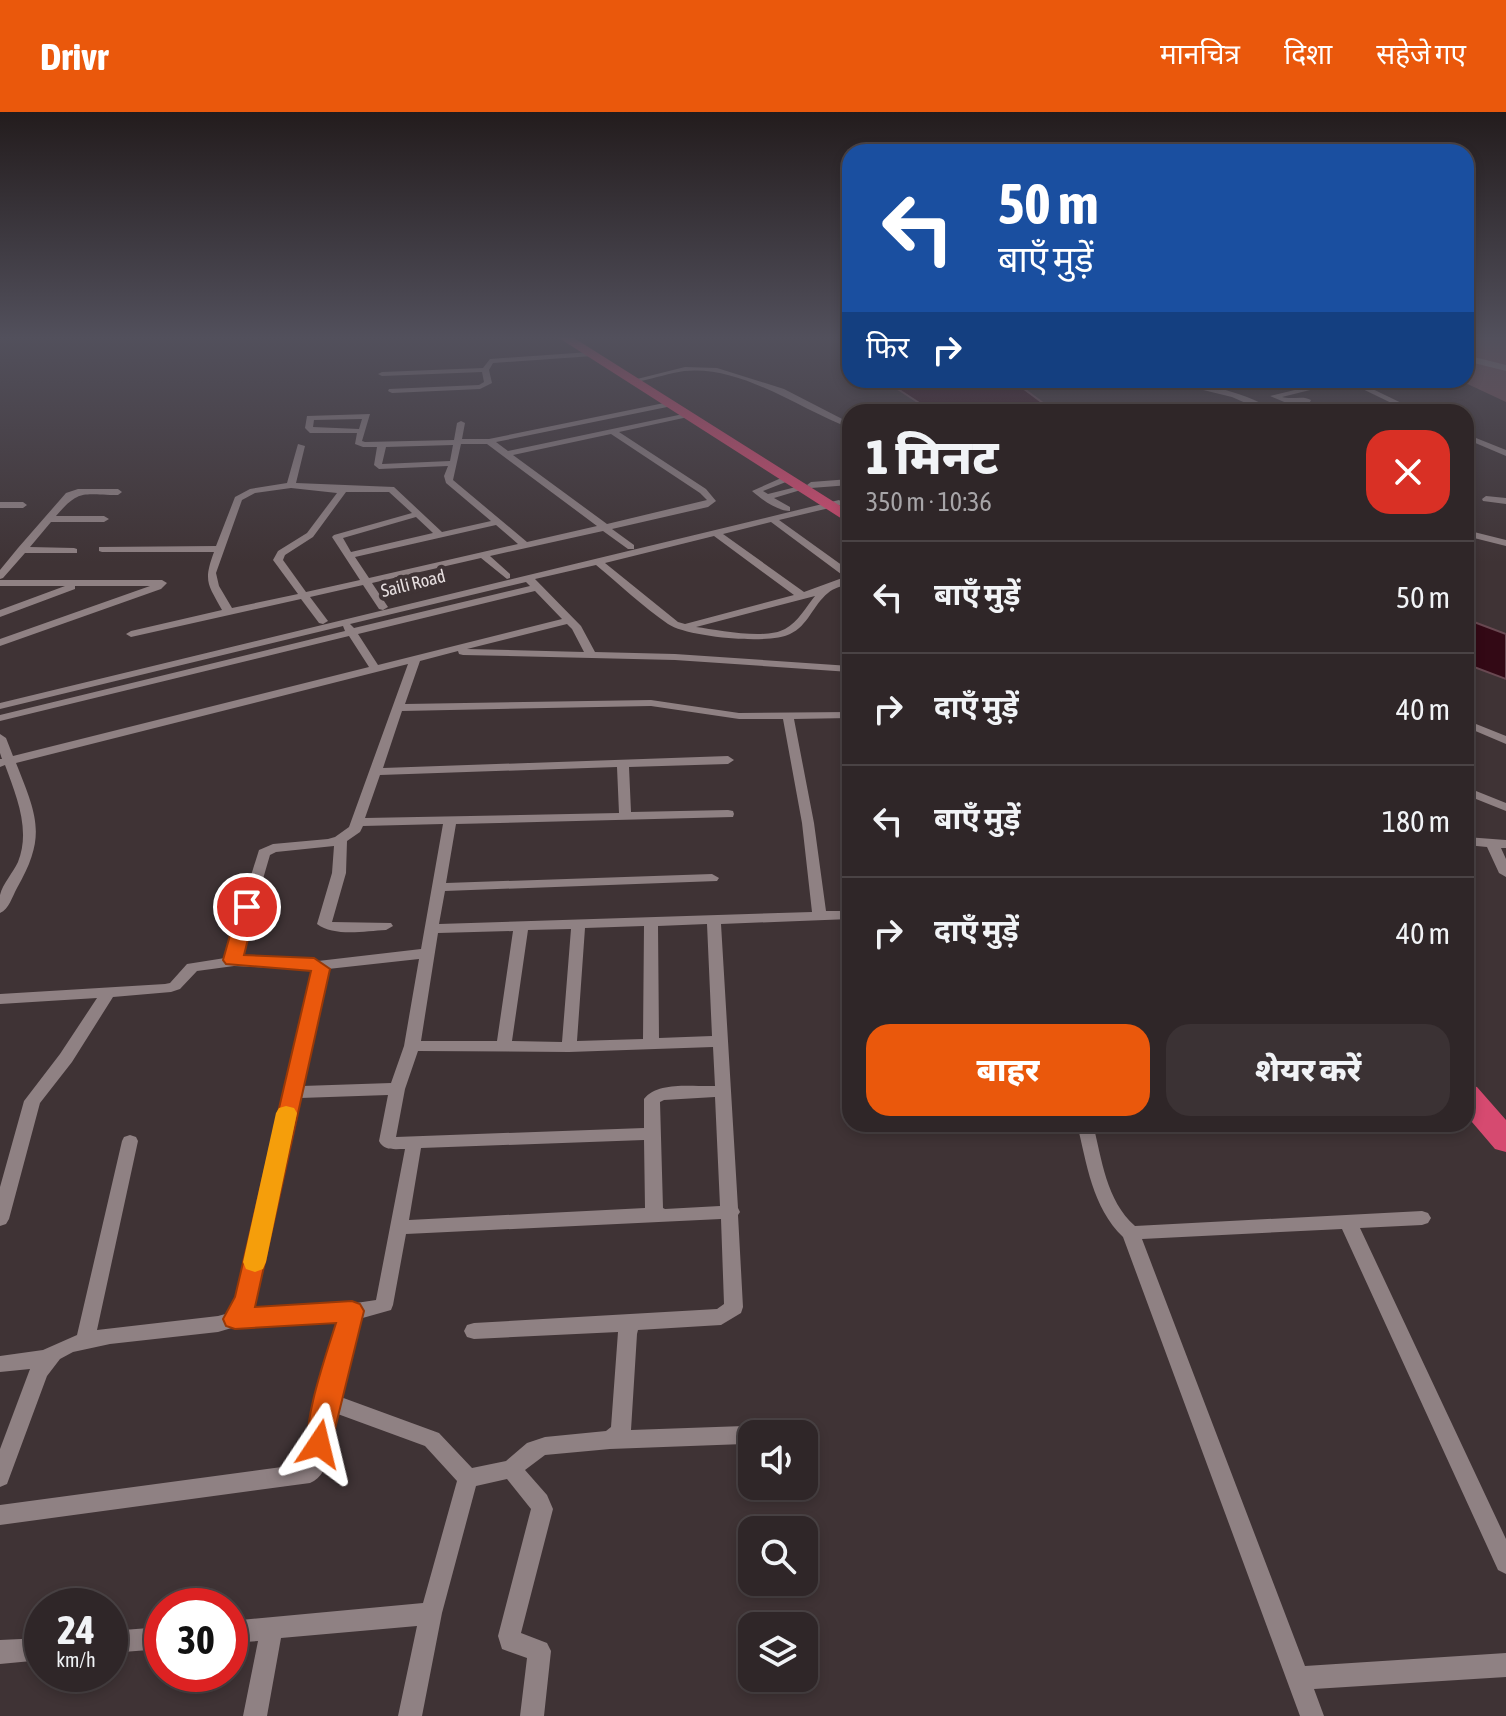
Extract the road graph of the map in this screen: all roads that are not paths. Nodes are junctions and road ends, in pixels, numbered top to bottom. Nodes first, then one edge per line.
1 (626, 413) edge
2 (682, 413) edge
3 (693, 413) edge
4 (824, 413) edge
5 (685, 415) junction
6 (842, 422) edge
7 (461, 423) dead end
8 (361, 431) junction
9 (612, 431) junction
10 (1474, 439) edge
11 (457, 441) junction
12 (489, 441) junction
13 (382, 445) junction
14 (301, 446) dead end
15 (1506, 453) edge
16 (506, 454) junction
17 (454, 463) junction
18 (788, 478) junction
19 (842, 483) edge
20 (291, 485) junction
21 (806, 486) junction
22 (338, 489) junction
23 (118, 492) dead end
24 (765, 498) junction
25 (1486, 499) dead end
26 (1506, 501) edge
27 (835, 504) edge
28 (0, 505) edge
29 (23, 505) dead end
30 (787, 509) junction
31 (418, 514) junction
32 (50, 519) junction
33 (104, 519) dead end
34 (772, 519) junction
35 (497, 522) junction
36 (601, 526) junction
37 (716, 533) junction
38 (440, 535) junction
39 (1474, 535) edge
40 (308, 537) junction
41 (337, 537) junction
42 (1506, 543) edge
43 (524, 544) junction
44 (631, 547) junction
45 (102, 549) dead end
46 (218, 549) junction
47 (21, 550) junction
48 (74, 551) dead end
49 (349, 555) junction
50 (483, 555) junction
51 (597, 561) junction
52 (842, 571) edge
53 (0, 576) edge
54 (507, 576) junction
55 (530, 579) junction
56 (842, 581) edge
57 (366, 582) junction
58 (0, 583) edge
59 (80, 584) junction
60 (825, 590) junction
61 (303, 596) junction
62 (802, 596) junction
63 (383, 607) junction
64 (229, 613) junction
65 (0, 614) edge
66 (569, 620) junction
67 (323, 621) junction
68 (347, 624) junction
69 (681, 627) junction
70 (131, 634) dead end
71 (0, 643) edge
72 (444, 651) junction
73 (591, 655) junction
74 (415, 659) junction
75 (842, 668) edge
76 (376, 670) junction
77 (0, 698) edge
78 (0, 706) edge
79 (396, 708) junction
80 (842, 715) edge
81 (788, 717) junction
82 (0, 718) edge
83 (1474, 726) edge
84 (0, 738) edge
85 (1506, 740) edge
86 (728, 760) dead end
87 (4, 762) edge
88 (623, 765) junction
89 (374, 772) junction
90 (1474, 794) edge
91 (1506, 807) edge
92 (625, 814) junction
93 (728, 814) dead end
94 (450, 819) junction
95 (358, 822) junction
96 (340, 840) junction
97 (1474, 842) edge
98 (1499, 844) edge
99 (1506, 873) edge
100 (712, 878) dead end
101 (438, 887) junction
102 (0, 909) edge
103 (842, 915) edge
104 (820, 916) junction
105 (714, 920) junction
106 (651, 922) junction
107 (578, 924) junction
108 (386, 926) dead end
109 (521, 926) junction
110 (431, 929) junction
111 (428, 953) junction
112 (234, 961) junction
113 (318, 966) junction
114 (107, 994) junction
115 (0, 999) edge
116 (721, 1041) junction
117 (651, 1044) junction
118 (504, 1045) junction
119 (412, 1046) junction
120 (569, 1047) junction
121 (397, 1089) junction
122 (723, 1091) junction
123 (291, 1092) junction
124 (1474, 1104) edge
125 (1474, 1127) edge
126 (1087, 1132) edge
127 (650, 1134) junction
128 (130, 1141) dead end
129 (1506, 1141) edge
130 (414, 1143) junction
131 (1506, 1161) edge
132 (731, 1212) junction
133 (655, 1214) junction
134 (1422, 1218) dead end
135 (0, 1219) edge
136 (1349, 1224) junction
137 (399, 1227) junction
138 (1131, 1233) junction
139 (352, 1311) junction
140 (235, 1319) junction
141 (631, 1323) junction
142 (474, 1331) dead end
143 (85, 1341) junction
144 (47, 1358) junction
145 (0, 1364) edge
146 (327, 1401) junction
147 (738, 1435) edge
148 (610, 1440) junction
149 (511, 1469) junction
150 (0, 1477) edge
151 (468, 1478) junction
152 (0, 1515) edge
153 (1506, 1563) edge
154 (431, 1613) junction
155 (272, 1628) junction
156 (248, 1630) edge
157 (24, 1650) edge
158 (0, 1652) edge
159 (1506, 1665) edge
160 (1298, 1678) junction
161 (255, 1716) edge
162 (410, 1716) edge
163 (532, 1716) edge
164 (1312, 1716) edge

1 - 12 street
2 - 5 highway
3 - 21 highway
4 - 6 street
5 - 9 street
5 - 18 highway
7 - 11 street
8 - 8 street
8 - 13 street
9 - 16 street
9 - 36 street
10 - 15 street
11 - 12 street
11 - 13 street
11 - 17 street
12 - 16 street
13 - 17 street
14 - 20 street
16 - 36 street
17 - 35 street
18 - 21 highway
18 - 24 street
19 - 21 street
20 - 22 street
20 - 46 street
21 - 24 street
21 - 27 highway
22 - 31 street
22 - 40 street
23 - 32 street
24 - 30 street
25 - 26 street
27 - 30 street, Saili Road
27 - 34 street
28 - 29 street
30 - 44 street, Saili Road
31 - 38 street
31 - 41 street
32 - 33 street
32 - 47 street
34 - 37 street
34 - 52 street
35 - 38 street
35 - 43 street
36 - 43 street
36 - 44 street
37 - 51 street
37 - 62 street
38 - 49 street
39 - 42 street
40 - 41 street
40 - 61 street
41 - 49 street
43 - 50 street
44 - 55 street, Saili Road
45 - 46 street
46 - 64 street
47 - 48 street
47 - 53 street
49 - 57 street
50 - 54 street
50 - 57 street
51 - 55 street
51 - 69 street
54 - 55 street, Saili Road
54 - 63 street, Saili Road
55 - 66 street
55 - 68 street
56 - 60 street
57 - 61 street
57 - 63 street
58 - 59 street
59 - 65 street
59 - 71 street
60 - 62 street
60 - 69 street
61 - 64 street
61 - 67 street
62 - 69 street
63 - 68 street, Saili Road
64 - 70 street
66 - 72 street
66 - 73 street
67 - 68 street, Saili Road
67 - 77 street, Saili Road
68 - 76 street
68 - 78 street
68 - 82 street
72 - 73 street
72 - 74 street
73 - 75 street
74 - 76 street
74 - 79 street
76 - 87 street
79 - 81 street
79 - 89 street
80 - 81 street
81 - 104 street
83 - 85 street
84 - 87 street
86 - 88 street
87 - 102 street
88 - 89 street
88 - 92 street
89 - 95 street
90 - 91 street
92 - 93 street
92 - 94 street
94 - 95 street
94 - 101 street
95 - 96 street
96 - 108 street
96 - 112 street
97 - 98 street
98 - 99 street
100 - 101 street
101 - 110 street
103 - 104 street
104 - 105 street
105 - 106 street
105 - 116 street
106 - 107 street
106 - 117 street
107 - 109 street
107 - 120 street
109 - 110 street
109 - 118 street
110 - 111 street
111 - 113 street
111 - 119 street
112 - 113 street
112 - 114 street
113 - 123 street
114 - 115 street
114 - 135 street
116 - 117 street
116 - 122 street
117 - 120 street
118 - 119 street
118 - 120 street
119 - 121 street
121 - 123 street
121 - 130 street
122 - 127 street
122 - 132 street
123 - 140 street
124 - 129 highway
125 - 131 highway
126 - 138 street
127 - 130 street
127 - 133 street
128 - 143 street
130 - 137 street
132 - 133 street
132 - 141 street
133 - 137 street
134 - 136 street
136 - 138 street
136 - 153 street
137 - 139 street
138 - 160 street
139 - 140 street
139 - 146 street
140 - 143 street
141 - 142 street
141 - 148 street
143 - 144 street
144 - 145 street
144 - 150 street
146 - 151 street
146 - 152 street
147 - 148 street
148 - 149 street
149 - 151 street
149 - 163 street
151 - 154 street
154 - 155 street
154 - 162 street
155 - 156 street
155 - 161 street
157 - 158 street
159 - 160 street
160 - 164 street

